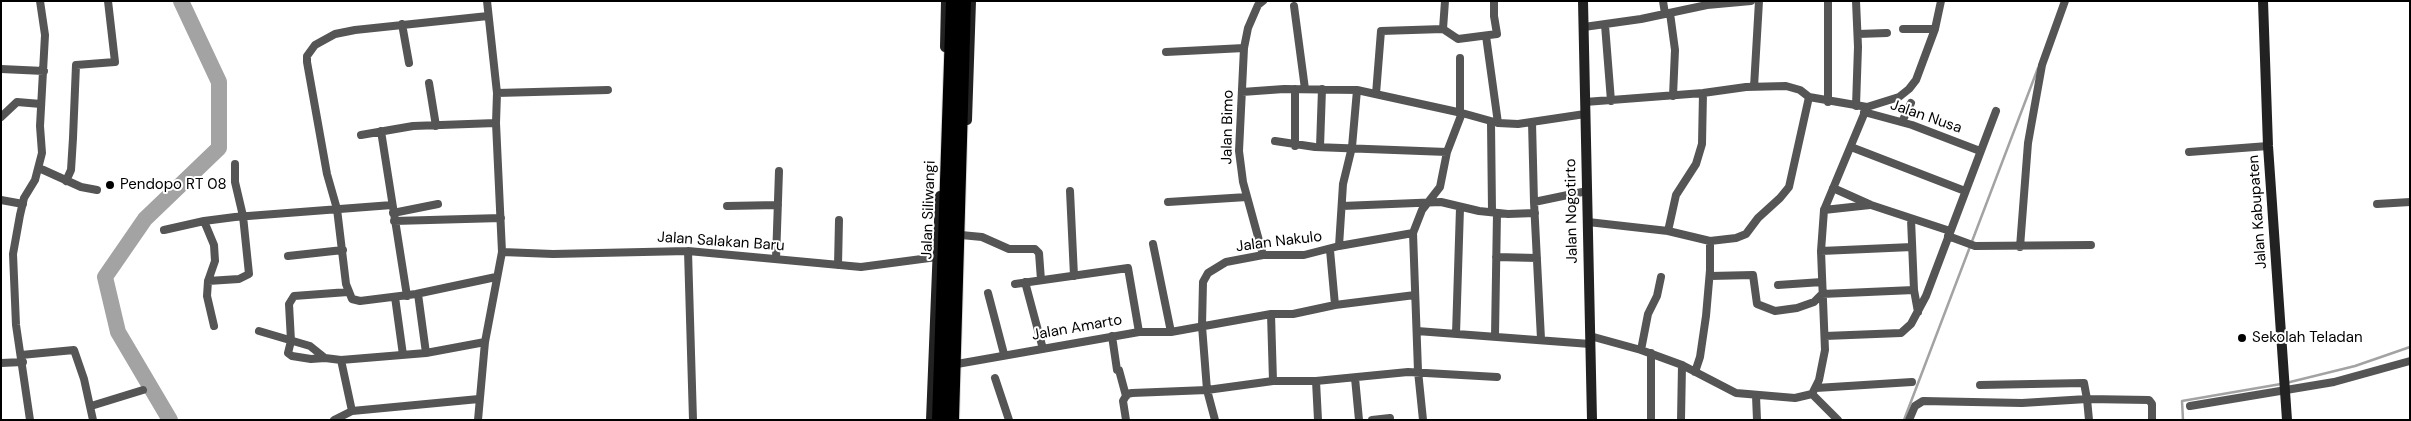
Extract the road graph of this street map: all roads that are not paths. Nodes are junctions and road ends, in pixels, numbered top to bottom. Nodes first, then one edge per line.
1 (40, 1) edge
2 (108, 1) edge
3 (487, 1) edge
4 (946, 1) edge
5 (953, 1) edge
6 (964, 1) edge
7 (971, 1) edge
8 (1263, 1) edge
9 (1445, 1) edge
10 (1494, 1) edge
11 (1583, 1) edge
12 (1663, 1) edge
13 (1751, 1) edge
14 (1759, 1) edge
15 (1828, 1) edge
16 (1856, 1) edge
17 (1941, 1) edge
18 (2065, 1) edge
19 (2263, 1) edge
20 (1707, 3) edge
21 (1294, 6) dead end
22 (1668, 14) junction
23 (488, 16) junction
24 (402, 24) junction
25 (1605, 25) junction
26 (1584, 27) junction
27 (1443, 28) junction
28 (1903, 29) dead end
29 (1935, 29) junction
30 (1887, 33) dead end
31 (1858, 34) junction
32 (1486, 36) junction
33 (1244, 48) junction
34 (1166, 52) dead end
35 (1460, 58) dead end
36 (409, 63) dead end
37 (1, 69) edge
38 (44, 72) junction
39 (430, 83) dead end
40 (1754, 87) junction
41 (1294, 89) junction
42 (1305, 89) junction
43 (1322, 89) junction
44 (608, 90) dead end
45 (1358, 90) junction
46 (1242, 92) junction
47 (497, 93) junction
48 (1376, 94) junction
49 (1703, 94) junction
50 (1673, 96) junction
51 (1809, 97) junction
52 (1611, 101) junction
53 (1585, 102) junction
54 (1828, 102) junction
55 (1911, 103) dead end
56 (41, 104) junction
57 (1856, 106) junction
58 (1865, 110) junction
59 (1996, 111) dead end
60 (1461, 113) junction
61 (1586, 114) junction
62 (1, 117) edge
63 (1532, 122) junction
64 (1902, 122) junction
65 (1495, 123) junction
66 (496, 124) junction
67 (436, 126) junction
68 (381, 131) junction
69 (361, 135) dead end
70 (1275, 141) dead end
71 (1295, 146) junction
72 (2268, 146) junction
73 (1320, 147) junction
74 (1352, 147) junction
75 (1852, 147) junction
76 (1980, 151) junction
77 (1448, 152) junction
78 (2189, 152) dead end
79 (235, 164) dead end
80 (39, 168) junction
81 (779, 171) dead end
82 (66, 182) junction
83 (1833, 188) junction
84 (97, 190) dead end
85 (1070, 191) dead end
86 (1587, 191) junction
87 (1964, 191) junction
88 (1247, 196) junction
89 (1, 200) edge
90 (1168, 202) dead end
91 (1429, 202) junction
92 (1534, 202) junction
93 (2410, 202) edge
94 (23, 204) junction
95 (438, 204) dead end
96 (778, 204) junction
97 (2377, 204) dead end
98 (1872, 205) junction
99 (727, 206) dead end
100 (1342, 206) junction
101 (1460, 208) junction
102 (337, 209) junction
103 (1824, 210) junction
104 (1494, 212) junction
105 (393, 213) junction
106 (1535, 213) junction
107 (243, 216) junction
108 (501, 218) junction
109 (1911, 219) junction
110 (839, 220) dead end
111 (204, 221) junction
112 (1588, 222) junction
113 (164, 230) dead end
114 (1668, 231) junction
115 (1413, 233) junction
116 (1949, 234) junction
117 (962, 235) junction
118 (1710, 241) junction
119 (1153, 244) dead end
120 (2091, 245) dead end
121 (1339, 246) junction
122 (1912, 247) junction
123 (2020, 247) junction
124 (343, 250) junction
125 (1330, 250) junction
126 (688, 251) junction
127 (1821, 251) junction
128 (502, 252) junction
129 (1263, 255) junction
130 (288, 256) dead end
131 (1496, 256) junction
132 (937, 257) junction
133 (1537, 258) junction
134 (776, 259) junction
135 (838, 265) junction
136 (1074, 276) junction
137 (1710, 276) junction
138 (496, 277) junction
139 (1661, 277) dead end
140 (208, 280) junction
141 (1041, 280) junction
142 (1025, 282) junction
143 (1822, 282) junction
144 (1014, 284) dead end
145 (1778, 285) dead end
146 (1914, 290) junction
147 (348, 292) junction
148 (988, 293) dead end
149 (418, 294) junction
150 (1822, 294) junction
151 (1415, 295) junction
152 (407, 296) junction
153 (395, 297) junction
154 (1335, 305) junction
155 (1918, 312) junction
156 (1271, 314) junction
157 (214, 326) dead end
158 (1202, 326) junction
159 (937, 327) junction
160 (258, 331) dead end
161 (1417, 331) junction
162 (1139, 332) junction
163 (1171, 332) junction
164 (1456, 334) junction
165 (1112, 336) junction
166 (1495, 336) junction
167 (1825, 336) junction
168 (1541, 340) junction
169 (1590, 340) junction
170 (291, 341) junction
171 (485, 342) junction
172 (1043, 348) junction
173 (1641, 350) junction
174 (426, 353) junction
175 (1651, 353) junction
176 (1004, 354) junction
177 (403, 355) junction
178 (22, 358) junction
179 (325, 358) junction
180 (341, 360) junction
181 (2410, 361) edge
182 (1, 363) edge
183 (957, 364) junction
184 (1682, 365) junction
185 (1418, 371) junction
186 (1695, 372) junction
187 (1497, 377) dead end
188 (995, 378) dead end
189 (1355, 378) junction
190 (1273, 381) junction
191 (1316, 381) junction
192 (1912, 382) dead end
193 (1980, 386) dead end
194 (2285, 386) junction
195 (143, 390) dead end
196 (1207, 390) junction
197 (1814, 391) junction
198 (1126, 396) junction
199 (1756, 396) junction
200 (479, 398) junction
201 (2087, 399) junction
202 (91, 406) junction
203 (2190, 406) dead end
204 (352, 412) junction
205 (1390, 418) dead end
206 (30, 420) edge
207 (93, 420) edge
208 (334, 420) edge
209 (478, 420) edge
210 (693, 420) edge
211 (931, 420) edge
212 (939, 420) edge
213 (952, 420) edge
214 (956, 420) edge
215 (1008, 420) edge
216 (1126, 420) edge
217 (1215, 420) edge
218 (1318, 420) edge
219 (1358, 420) edge
220 (1372, 420) edge
221 (1423, 420) edge
222 (1592, 420) edge
223 (1651, 420) edge
224 (1681, 420) edge
225 (1757, 420) edge
226 (1838, 420) edge
227 (1909, 420) edge
228 (2089, 420) edge
229 (2152, 420) edge
230 (2286, 420) edge

1 - 38 street
2 - 82 street
3 - 23 street
4 - 132 street
5 - 159 highway, Jalan Siliwangi
6 - 213 highway, Jalan Siliwangi
7 - 117 street
8 - 33 street, Jalan Bimo
9 - 27 street
10 - 32 street
11 - 26 street, Jalan Nogotirto
12 - 22 street
13 - 20 street
14 - 40 street
15 - 54 street
16 - 31 street
17 - 29 street
18 - 123 street
19 - 72 street, Jalan Kabupaten
20 - 22 street
21 - 42 street
22 - 25 street
22 - 50 street
23 - 24 street
23 - 47 street
24 - 36 street
24 - 102 street
25 - 26 street
25 - 52 street
26 - 53 street, Jalan Nogotirto
27 - 32 street
27 - 48 street
28 - 29 street
29 - 58 street
30 - 31 street
31 - 57 street
32 - 65 street
33 - 34 street
33 - 46 street, Jalan Bimo
35 - 60 street
37 - 38 street
38 - 56 street
39 - 67 street
40 - 49 street
40 - 51 street
41 - 42 street
41 - 46 street
41 - 71 street
42 - 43 street
43 - 45 street
43 - 73 street
44 - 47 street
45 - 48 street
45 - 74 street
46 - 88 street, Jalan Bimo
47 - 66 street
48 - 60 street
49 - 50 street
49 - 114 street
50 - 52 street
51 - 54 street
51 - 118 street
52 - 53 street
53 - 61 street, Jalan Nogotirto
54 - 57 street
55 - 64 street
56 - 62 street
56 - 80 street
57 - 58 street
58 - 64 street, Jalan Nusa
58 - 75 street
59 - 76 street
60 - 65 street
60 - 77 street
61 - 63 street
61 - 86 street, Jalan Nogotirto
63 - 65 street
63 - 92 street
64 - 76 street, Jalan Nusa
65 - 104 street
66 - 67 street
66 - 108 street
67 - 68 street
68 - 69 street
68 - 105 street
70 - 71 street
71 - 73 street
72 - 78 street
72 - 194 street, Jalan Kabupaten
73 - 74 street
74 - 77 street
74 - 100 street
75 - 83 street
75 - 87 street
76 - 87 street
77 - 91 street
79 - 107 street
80 - 82 street
80 - 94 street
81 - 96 street
82 - 84 street
83 - 98 street
83 - 103 street
85 - 136 street
86 - 92 street
86 - 112 street, Jalan Nogotirto
87 - 116 street
88 - 90 street
88 - 129 street, Jalan Bimo
89 - 94 street
91 - 100 street
91 - 101 street
91 - 115 street
92 - 106 street
93 - 97 street
94 - 178 street
95 - 105 street
96 - 99 street
96 - 134 street
98 - 103 street
98 - 109 street
100 - 121 street
101 - 104 street
101 - 164 street
102 - 105 street
102 - 107 street
102 - 124 street
103 - 127 street
104 - 106 street
104 - 131 street
105 - 108 street
105 - 152 street
106 - 133 street
107 - 111 street
107 - 140 street
108 - 128 street
109 - 116 street
109 - 122 street
110 - 135 street
111 - 113 street
111 - 140 street
112 - 114 street
112 - 169 street, Jalan Nogotirto
114 - 118 street
115 - 121 street, Jalan Nakulo
115 - 151 street
116 - 123 street
116 - 155 street
117 - 141 street
117 - 183 street
118 - 137 street
119 - 163 street
120 - 123 street
121 - 125 street, Jalan Nakulo
122 - 127 street
122 - 146 street
124 - 130 street
124 - 147 street
125 - 129 street, Jalan Nakulo
125 - 154 street
126 - 128 street, Jalan Salakan Baru
126 - 134 street, Jalan Salakan Baru
126 - 210 street
127 - 143 street
128 - 138 street
129 - 158 street, Jalan Nakulo
131 - 133 street
131 - 166 street
132 - 135 street, Jalan Salakan Baru
132 - 159 street
133 - 168 street
134 - 135 street, Jalan Salakan Baru
136 - 141 street
136 - 162 street
137 - 150 street
137 - 186 street
138 - 149 street
138 - 171 street
139 - 173 street
140 - 157 street
141 - 142 street
142 - 144 street
142 - 172 street
143 - 145 street
143 - 150 street
146 - 150 street
146 - 155 street
147 - 153 street
147 - 170 street
148 - 176 street
149 - 152 street
149 - 174 street
150 - 167 street
151 - 154 street, Jalan Amarto
151 - 161 street
152 - 153 street
153 - 177 street
154 - 156 street, Jalan Amarto
155 - 167 street
156 - 158 street, Jalan Amarto
156 - 190 street
158 - 163 street, Jalan Amarto
158 - 196 street, Jalan Nakulo
159 - 211 street
159 - 212 highway, Jalan Siliwangi
160 - 170 street
161 - 164 street
161 - 185 street
162 - 163 street, Jalan Amarto
162 - 165 street, Jalan Amarto
164 - 166 street
165 - 172 street, Jalan Amarto
165 - 198 street
166 - 168 street
167 - 197 street
168 - 169 street
169 - 173 street
169 - 222 street, Jalan Nogotirto
170 - 179 street
170 - 179 street
171 - 174 street
171 - 200 street
172 - 176 street, Jalan Amarto
173 - 175 street
174 - 177 street
175 - 184 street
175 - 223 street
176 - 183 street, Jalan Amarto
177 - 180 street
178 - 182 street
178 - 202 street
178 - 206 street
179 - 180 street
180 - 204 street
181 - 194 street
183 - 214 street
184 - 186 street
184 - 224 street
185 - 187 street
185 - 189 street
185 - 221 street
186 - 199 street
188 - 215 street
189 - 191 street
189 - 219 street
190 - 191 street
190 - 196 street
191 - 218 street
192 - 197 street
193 - 201 street
194 - 203 street
194 - 230 street, Jalan Kabupaten
195 - 202 street
196 - 198 street
196 - 217 street, Jalan Nakulo
197 - 199 street
197 - 226 street
198 - 216 street
199 - 225 street
200 - 204 street
200 - 209 street
201 - 227 street
201 - 228 street
201 - 229 street
202 - 207 street
204 - 208 street
205 - 220 street

